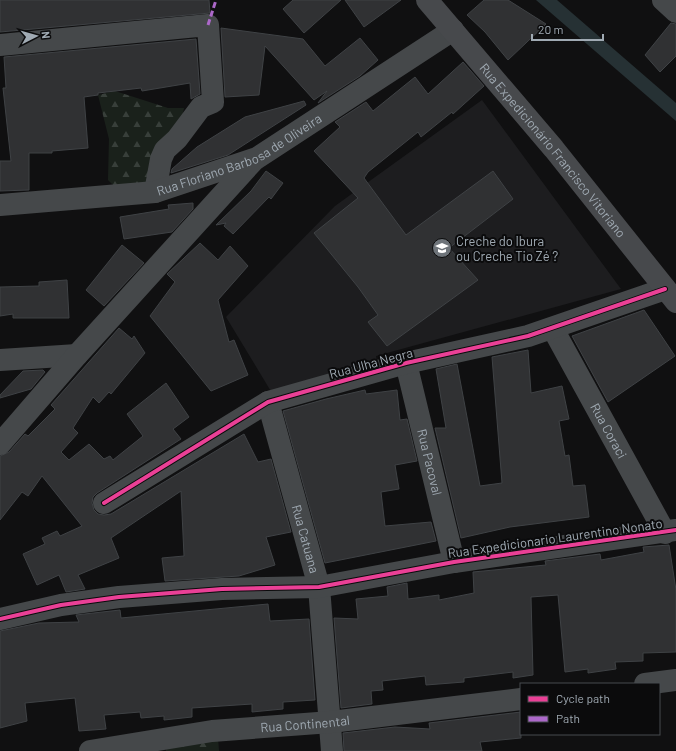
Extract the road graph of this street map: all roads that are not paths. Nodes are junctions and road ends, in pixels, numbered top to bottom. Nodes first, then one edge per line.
1 (428, 0) edge
2 (663, 0) edge
3 (676, 12) edge
4 (453, 30) junction
5 (0, 45) edge
6 (256, 158) junction
7 (155, 192) junction
8 (0, 205) edge
9 (670, 295) edge
10 (553, 329) junction
11 (77, 355) junction
12 (0, 360) edge
13 (406, 363) junction
14 (268, 402) junction
15 (0, 444) edge
16 (104, 503) dead end
17 (671, 532) edge
18 (454, 562) junction
19 (318, 587) junction
20 (0, 619) edge
21 (676, 680) edge
22 (653, 683) edge
23 (520, 699) edge
24 (331, 722) junction
25 (90, 751) edge
26 (332, 751) edge

1 - 4 main road, Rua Expedicionário Francisco Vitoriano
2 - 3 street
4 - 6 street, Rua Floriano Barbosa de Oliveira
4 - 9 main road, Rua Expedicionário Francisco Vitoriano
5 - 7 street
6 - 7 street, Rua Floriano Barbosa de Oliveira
6 - 11 street
7 - 8 street, Rua Floriano Barbosa de Oliveira
9 - 10 street, Rua Ulha Negra
10 - 13 street, Rua Ulha Negra
10 - 17 street, Rua Coraci
11 - 12 street
11 - 15 street
13 - 14 street, Rua Ulha Negra
13 - 18 street, Rua Pacoval
14 - 16 street, Rua Ulha Negra
14 - 19 street, Rua Catuana
17 - 18 street, Rua Expedicionario Laurentino Nonato
18 - 19 street, Rua Expedicionario Laurentino Nonato
19 - 20 street, Rua Expedicionario Laurentino Nonato
19 - 24 street, Rua Catuana
21 - 22 street
23 - 24 street, Rua Continental
24 - 25 street, Rua Continental
24 - 26 street, Rua Catuana

